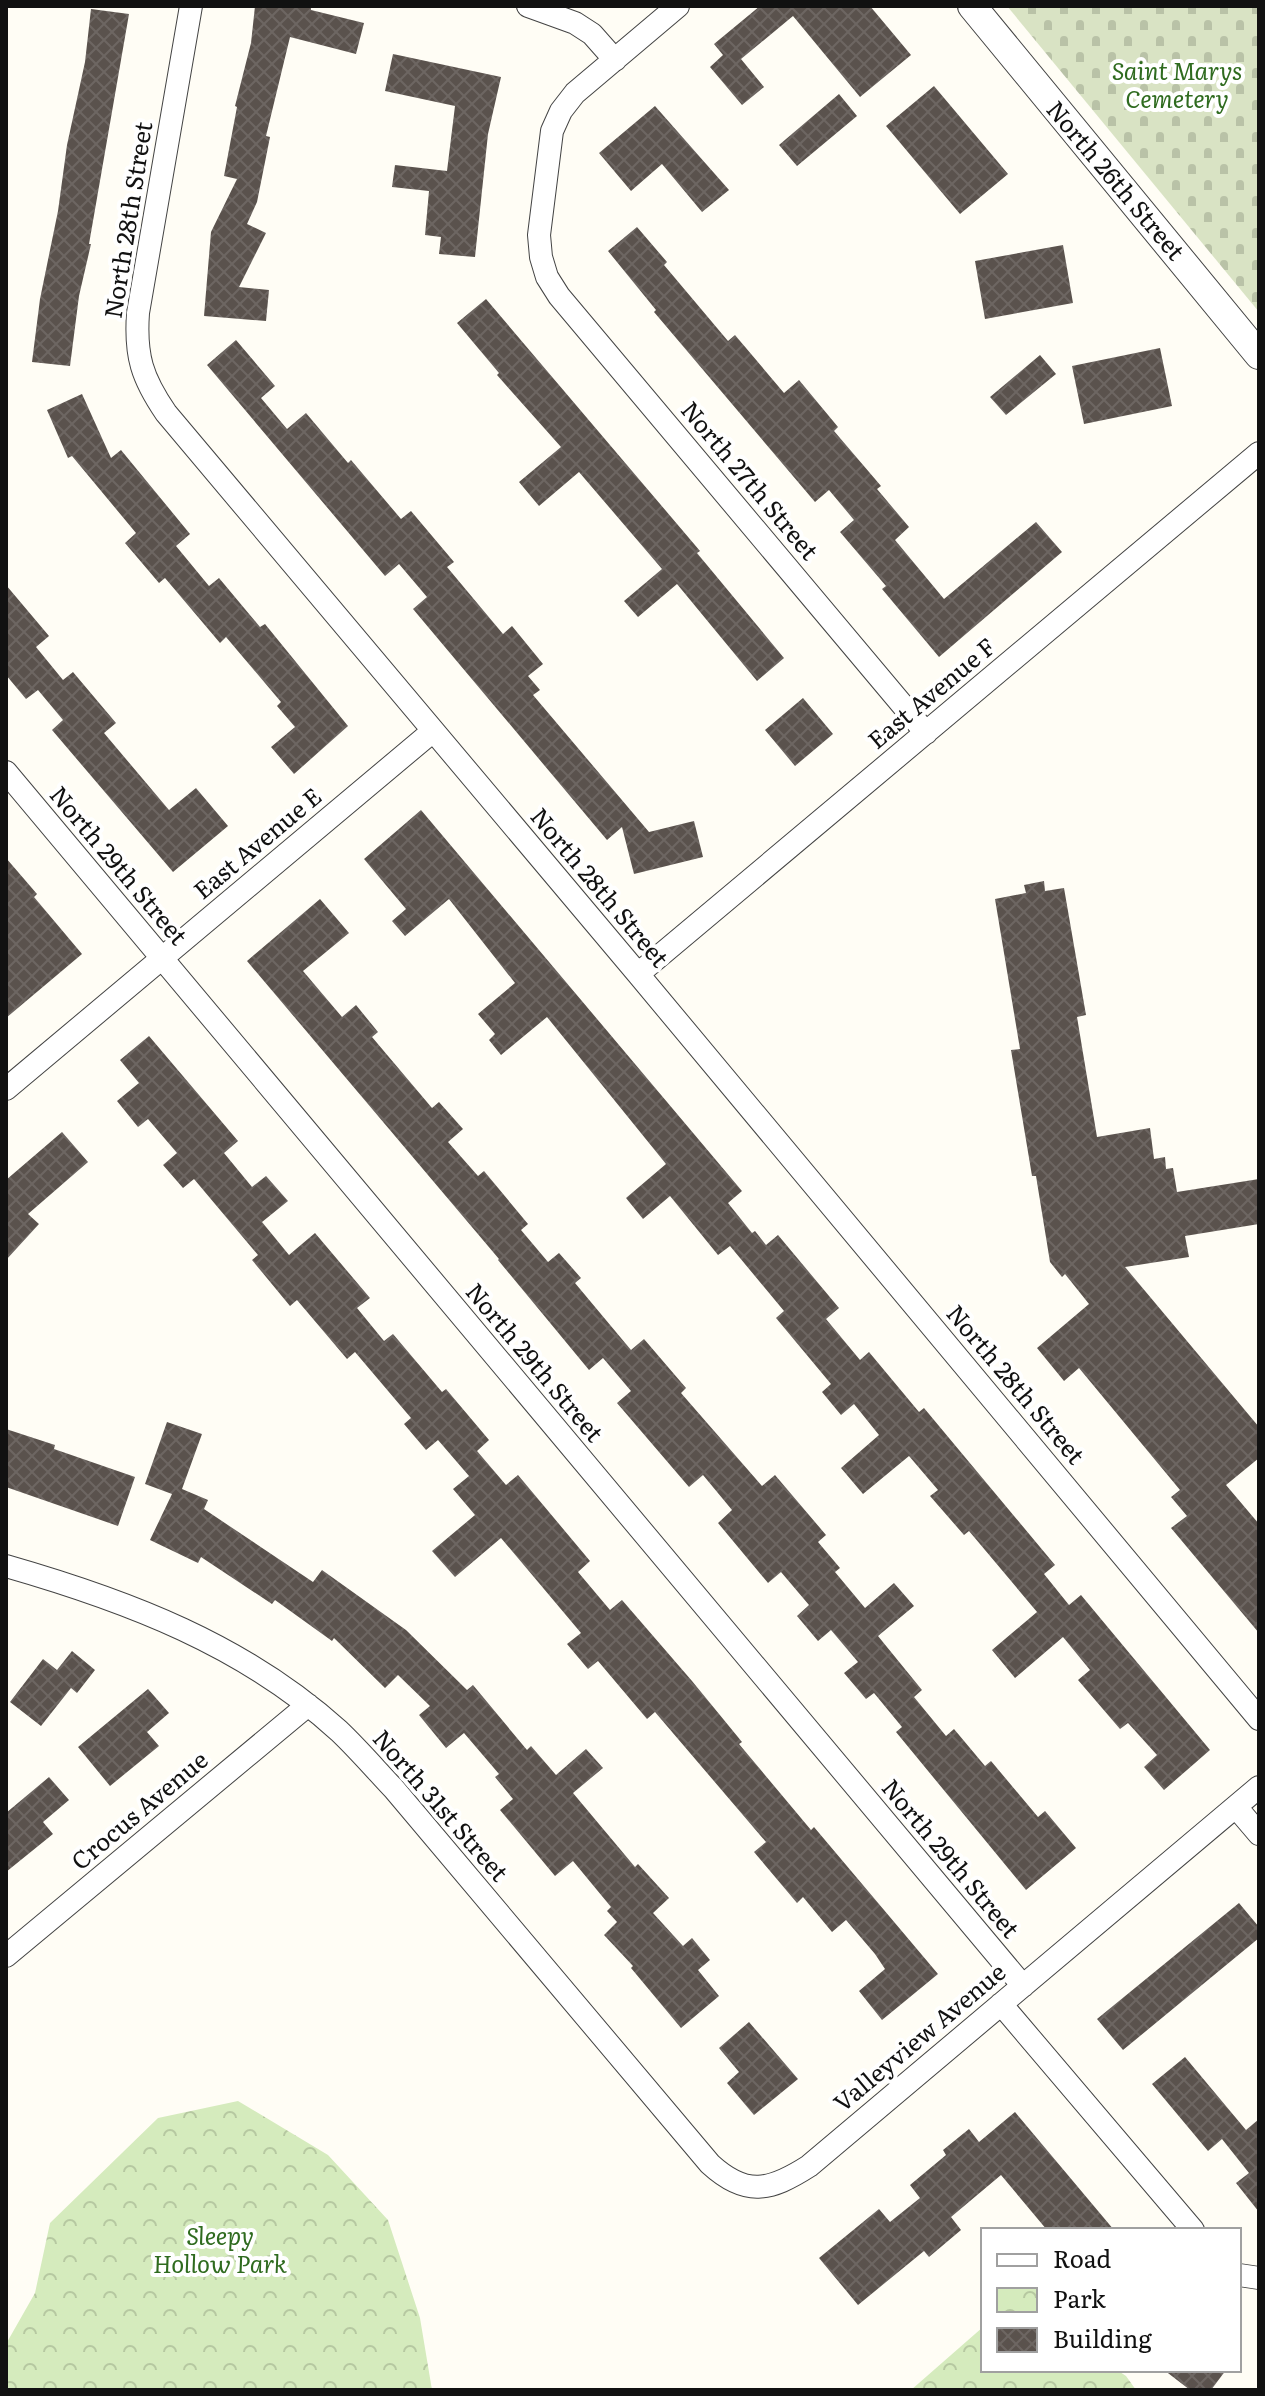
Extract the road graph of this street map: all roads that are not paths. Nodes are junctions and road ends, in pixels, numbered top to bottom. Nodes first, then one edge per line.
1 (191, 6) edge
2 (528, 6) edge
3 (678, 6) edge
4 (972, 6) edge
5 (615, 60) junction
6 (1259, 355) edge
7 (1259, 453) edge
8 (433, 731) junction
9 (926, 733) junction
10 (6, 772) edge
11 (161, 958) junction
12 (638, 974) junction
13 (6, 1089) edge
14 (6, 1566) edge
15 (308, 1705) junction
16 (1259, 1719) edge
17 (1259, 1787) edge
18 (1236, 1807) junction
19 (1259, 1834) edge
20 (6, 1956) edge
21 (1023, 1986) junction
22 (1001, 2004) junction
23 (753, 2188) joint
24 (1191, 2228) edge

1 - 8 street, North 28th Street
2 - 5 street
3 - 5 street
4 - 6 street, North 26th Street
5 - 9 street, North 27th Street
7 - 9 street, East Avenue F
8 - 11 street, East Avenue E
8 - 12 street, North 28th Street
9 - 12 street, East Avenue F
10 - 11 street, North 29th Street
11 - 13 street, East Avenue E
11 - 21 street, North 29th Street
12 - 16 street, North 28th Street
14 - 15 street, North 31st Street
15 - 20 street, Crocus Avenue
15 - 23 street, North 31st Street
17 - 18 street, Valleyview Avenue
18 - 19 street
18 - 21 street, Valleyview Avenue
21 - 22 street, Valleyview Avenue
22 - 23 street, Valleyview Avenue
22 - 24 street

